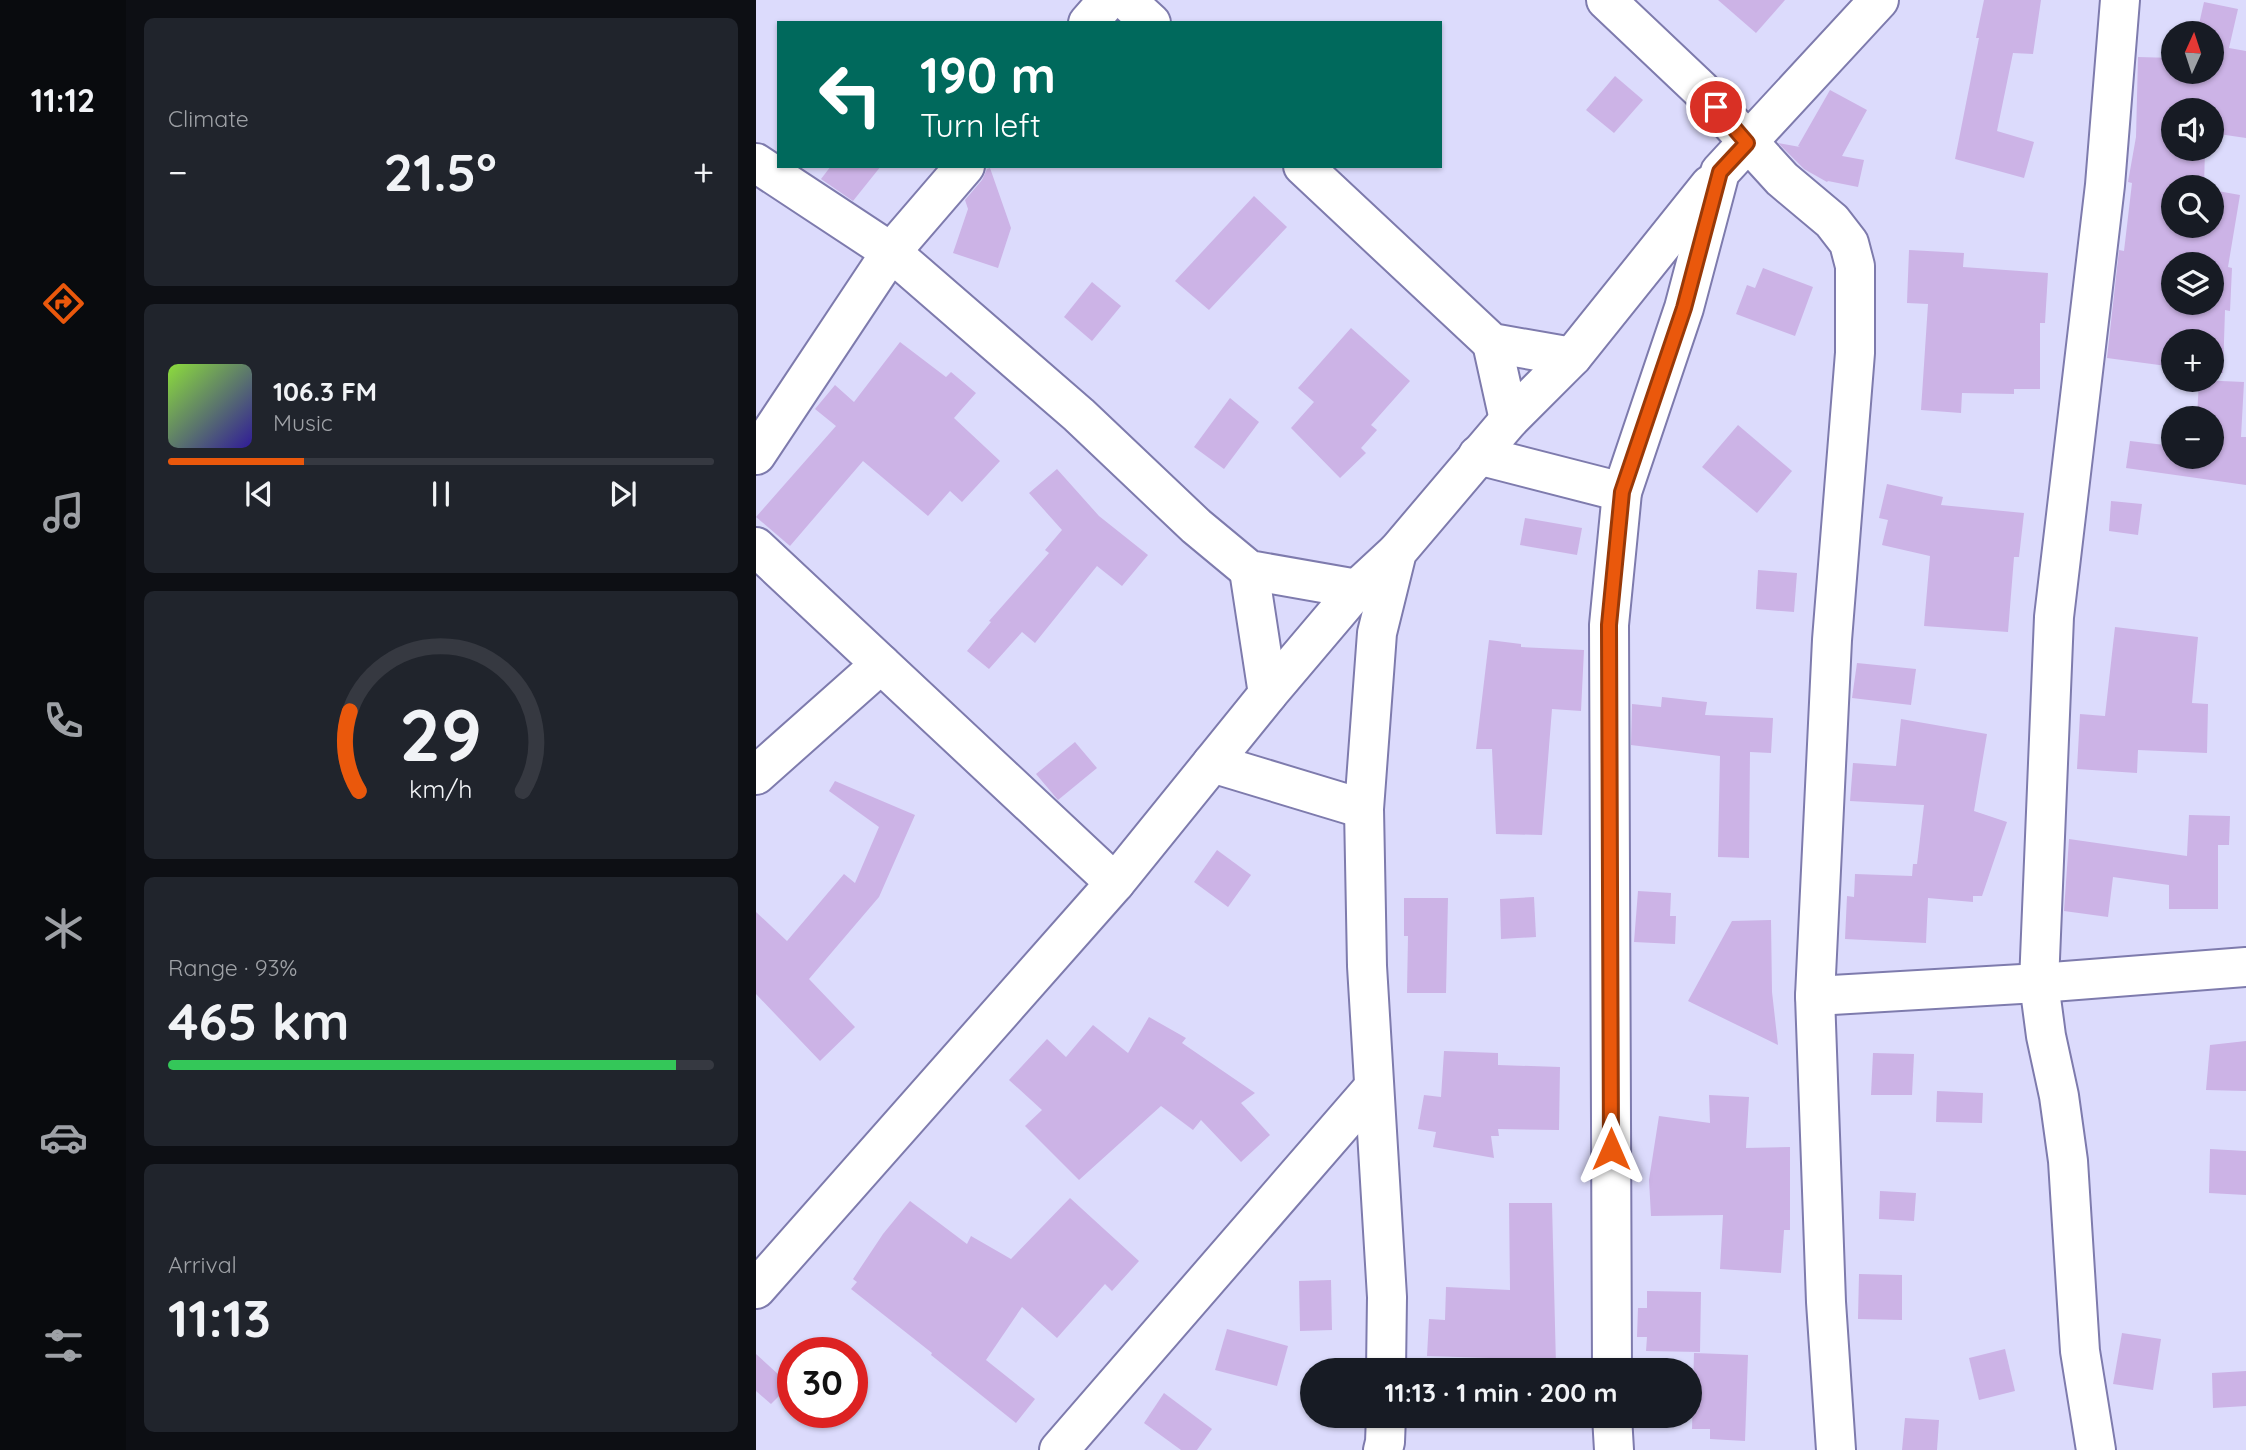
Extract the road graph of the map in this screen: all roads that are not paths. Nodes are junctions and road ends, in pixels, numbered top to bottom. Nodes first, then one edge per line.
1 (1108, 0) edge
2 (1126, 0) edge
3 (1606, 0) edge
4 (1879, 0) edge
5 (2120, 0) edge
6 (1090, 21) edge
7 (1149, 21) edge
8 (1747, 143) junction
9 (756, 163) edge
10 (963, 168) edge
11 (1306, 168) edge
12 (1720, 172) junction
13 (891, 252) junction
14 (1492, 344) junction
15 (1572, 357) junction
16 (1509, 420) junction
17 (756, 455) edge
18 (1478, 455) junction
19 (1622, 492) junction
20 (756, 547) edge
21 (1397, 552) junction
22 (1249, 570) junction
23 (1357, 589) junction
24 (881, 664) junction
25 (1268, 694) junction
26 (1212, 764) junction
27 (756, 775) edge
28 (1364, 809) junction
29 (1115, 883) junction
30 (2246, 967) edge
31 (2039, 983) junction
32 (1815, 996) junction
33 (1374, 1087) junction
34 (756, 1290) edge
35 (1386, 1358) edge
36 (1612, 1358) edge
37 (1613, 1428) edge
38 (1059, 1450) edge
39 (1614, 1450) edge
40 (1836, 1450) edge
41 (2096, 1450) edge

1 - 6 street
2 - 7 street
3 - 8 street
4 - 8 street
5 - 31 street
8 - 12 street
8 - 32 street
9 - 13 street
10 - 13 street
11 - 14 street
12 - 15 street
12 - 19 street
13 - 17 street
13 - 22 street
14 - 15 street
14 - 16 street
15 - 16 street
16 - 18 street
18 - 19 street
18 - 21 street
19 - 36 street
20 - 24 street
21 - 23 street
21 - 28 street
22 - 23 street
22 - 25 street
23 - 25 street
24 - 27 street
24 - 29 street
25 - 26 street
26 - 28 street
26 - 29 street
28 - 33 street
29 - 34 street
30 - 31 street
31 - 32 street
31 - 41 street
32 - 40 street
33 - 35 street
33 - 38 street
37 - 39 street

